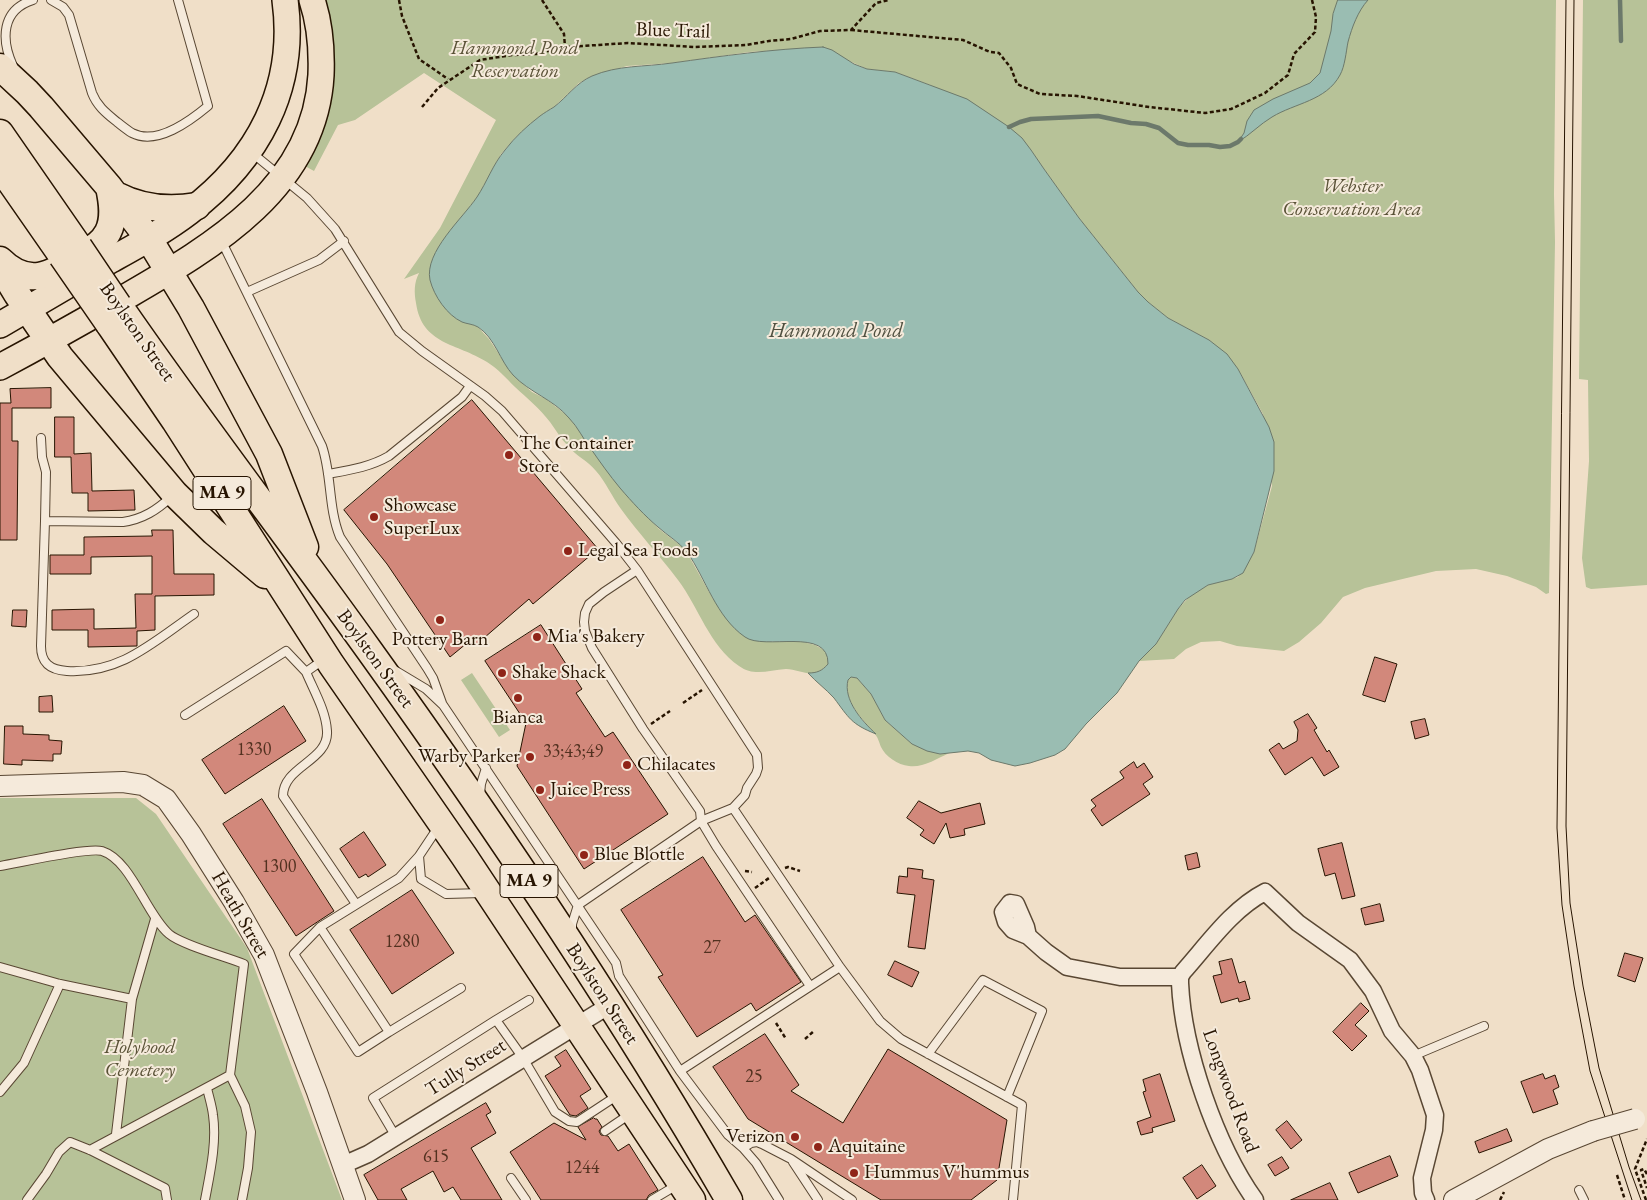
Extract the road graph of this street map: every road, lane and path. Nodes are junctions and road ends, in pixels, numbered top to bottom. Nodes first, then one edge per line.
1 (33, 0) edge
2 (51, 0) edge
3 (178, 0) edge
4 (285, 0) edge
5 (312, 0) edge
6 (399, 0) edge
7 (542, 0) edge
8 (889, 0) edge
9 (1312, 0) edge
10 (851, 30) junction
11 (566, 47) junction
12 (0, 67) edge
13 (448, 79) junction
14 (27, 92) junction
15 (422, 107) dead end
16 (0, 133) edge
17 (250, 151) junction
18 (0, 167) edge
19 (282, 178) junction
20 (112, 191) junction
21 (198, 206) junction
22 (149, 238) junction
23 (220, 238) junction
24 (344, 241) junction
25 (70, 252) junction
26 (0, 260) edge
27 (0, 266) edge
28 (170, 272) junction
29 (247, 292) junction
30 (27, 309) junction
31 (117, 319) junction
32 (0, 325) edge
33 (48, 341) junction
34 (0, 367) edge
35 (470, 386) junction
36 (41, 438) dead end
37 (328, 474) junction
38 (175, 494) junction
39 (45, 521) junction
40 (637, 570) junction
41 (318, 580) junction
42 (283, 589) junction
43 (194, 614) dead end
44 (370, 652) junction
45 (327, 658) junction
46 (306, 672) junction
47 (704, 688) dead end
48 (682, 703) dead end
49 (443, 704) junction
50 (670, 711) dead end
51 (186, 715) dead end
52 (650, 724) dead end
53 (486, 768) junction
54 (0, 786) edge
55 (733, 808) junction
56 (489, 821) junction
57 (701, 821) junction
58 (441, 823) junction
59 (419, 856) junction
60 (0, 866) edge
61 (784, 869) dead end
62 (800, 871) dead end
63 (770, 877) dead end
64 (752, 890) dead end
65 (489, 893) junction
66 (356, 904) junction
67 (578, 905) junction
68 (155, 919) junction
69 (320, 927) junction
70 (1028, 936) dead end
71 (577, 954) junction
72 (254, 959) junction
73 (840, 967) junction
74 (0, 968) edge
75 (1180, 977) junction
76 (60, 984) junction
77 (810, 986) junction
78 (461, 988) dead end
79 (132, 999) junction
80 (529, 1000) dead end
81 (610, 1005) junction
82 (496, 1020) junction
83 (776, 1023) dead end
84 (577, 1025) junction
85 (1484, 1026) dead end
86 (814, 1031) dead end
87 (389, 1032) junction
88 (786, 1039) dead end
89 (805, 1039) dead end
90 (928, 1054) junction
91 (1413, 1056) junction
92 (523, 1058) junction
93 (680, 1071) junction
94 (230, 1075) junction
95 (207, 1088) junction
96 (0, 1092) edge
97 (1007, 1097) junction
98 (628, 1102) junction
99 (1641, 1118) edge
100 (605, 1131) dead end
101 (116, 1134) junction
102 (396, 1137) junction
103 (1647, 1139) edge
104 (743, 1148) junction
105 (90, 1150) junction
106 (791, 1159) junction
107 (343, 1165) junction
108 (1647, 1174) edge
109 (1617, 1175) dead end
110 (511, 1178) dead end
111 (1647, 1188) edge
112 (1579, 1190) dead end
113 (686, 1191) edge
114 (1645, 1195) edge
115 (27, 1200) edge
116 (168, 1200) edge
117 (205, 1200) edge
118 (242, 1200) edge
119 (355, 1200) edge
120 (526, 1200) edge
121 (652, 1200) edge
122 (729, 1200) edge
123 (780, 1200) edge
124 (818, 1200) edge
125 (852, 1200) edge
126 (1012, 1200) edge
127 (1255, 1200) edge
128 (1426, 1200) edge
129 (1456, 1200) edge
130 (1584, 1200) edge
131 (1625, 1200) edge
132 (1646, 1200) edge

1 - 14 lane
2 - 3 lane
4 - 17 main road
5 - 19 main road
6 - 13 path
7 - 11 path
8 - 10 path
9 - 10 path, Blue Trail
10 - 11 path, Blue Trail
11 - 13 path, Blue Trail
12 - 14 highway
13 - 15 path, Blue Trail
14 - 20 highway
16 - 25 highway, Boylston Street / MA 9
17 - 19 lane
17 - 21 main road
18 - 25 highway, Boylston Street / MA 9
19 - 23 main road
19 - 24 lane
20 - 21 highway
20 - 22 highway
20 - 26 highway
21 - 22 main road
22 - 28 highway
22 - 30 main road
23 - 28 main road
23 - 29 lane
24 - 29 lane
24 - 35 lane
25 - 31 highway, Boylston Street / MA 9, bridge
27 - 30 highway
28 - 33 main road
28 - 41 highway
29 - 37 lane
30 - 32 main road
30 - 33 highway
31 - 41 highway, Boylston Street / MA 9
31 - 42 highway, Boylston Street / MA 9
33 - 34 main road
33 - 38 highway
35 - 37 lane
35 - 40 lane
36 - 39 lane
37 - 49 lane
38 - 39 lane
38 - 42 highway
39 - 43 lane
40 - 55 lane
40 - 57 lane
41 - 44 highway, Boylston Street / MA 9
42 - 45 highway, Boylston Street / MA 9
44 - 49 lane
44 - 56 highway, Boylston Street / MA 9
45 - 46 lane
45 - 58 highway, Boylston Street / MA 9
46 - 51 lane
46 - 66 lane
47 - 48 path
49 - 53 lane
50 - 52 path
53 - 56 lane
53 - 67 lane
54 - 72 street, Heath Street
55 - 57 lane
55 - 73 lane
56 - 71 highway, Boylston Street / MA 9
57 - 67 lane
57 - 77 lane
58 - 59 lane
58 - 65 highway, Boylston Street / MA 9
59 - 65 lane
59 - 66 lane
60 - 68 lane
61 - 62 path
63 - 64 path
65 - 84 highway, Boylston Street / MA 9
66 - 69 lane
67 - 71 lane
67 - 93 lane
68 - 72 lane
68 - 79 lane
69 - 87 lane
69 - 87 lane
70 - 75 street
71 - 81 highway, Boylston Street / MA 9
72 - 94 lane
72 - 107 street, Heath Street
73 - 77 lane
73 - 90 lane
74 - 76 lane
75 - 91 street
75 - 127 street, Longwood Road
76 - 79 lane
76 - 96 lane
77 - 93 lane
78 - 87 lane
79 - 101 lane
80 - 82 lane
81 - 84 street, Tully Street
81 - 122 highway, Boylston Street / MA 9
82 - 92 lane
82 - 102 lane
83 - 88 path
84 - 92 street, Tully Street
84 - 98 highway, Boylston Street / MA 9
85 - 91 lane
86 - 89 path
90 - 97 lane
90 - 97 lane
91 - 128 street
92 - 98 lane
92 - 102 street, Tully Street
93 - 104 lane
94 - 95 lane
94 - 118 lane
95 - 101 lane
95 - 117 lane
97 - 126 lane
98 - 100 lane
98 - 113 highway, Boylston Street / MA 9
99 - 129 street, bridge
101 - 105 lane
102 - 107 street, Tully Street
103 - 114 path
104 - 106 lane
104 - 123 lane
105 - 115 lane
105 - 116 lane
106 - 124 lane
106 - 125 lane
107 - 119 street, Heath Street
108 - 111 path
109 - 131 path
110 - 120 lane
112 - 130 lane
113 - 121 lane
114 - 132 path

